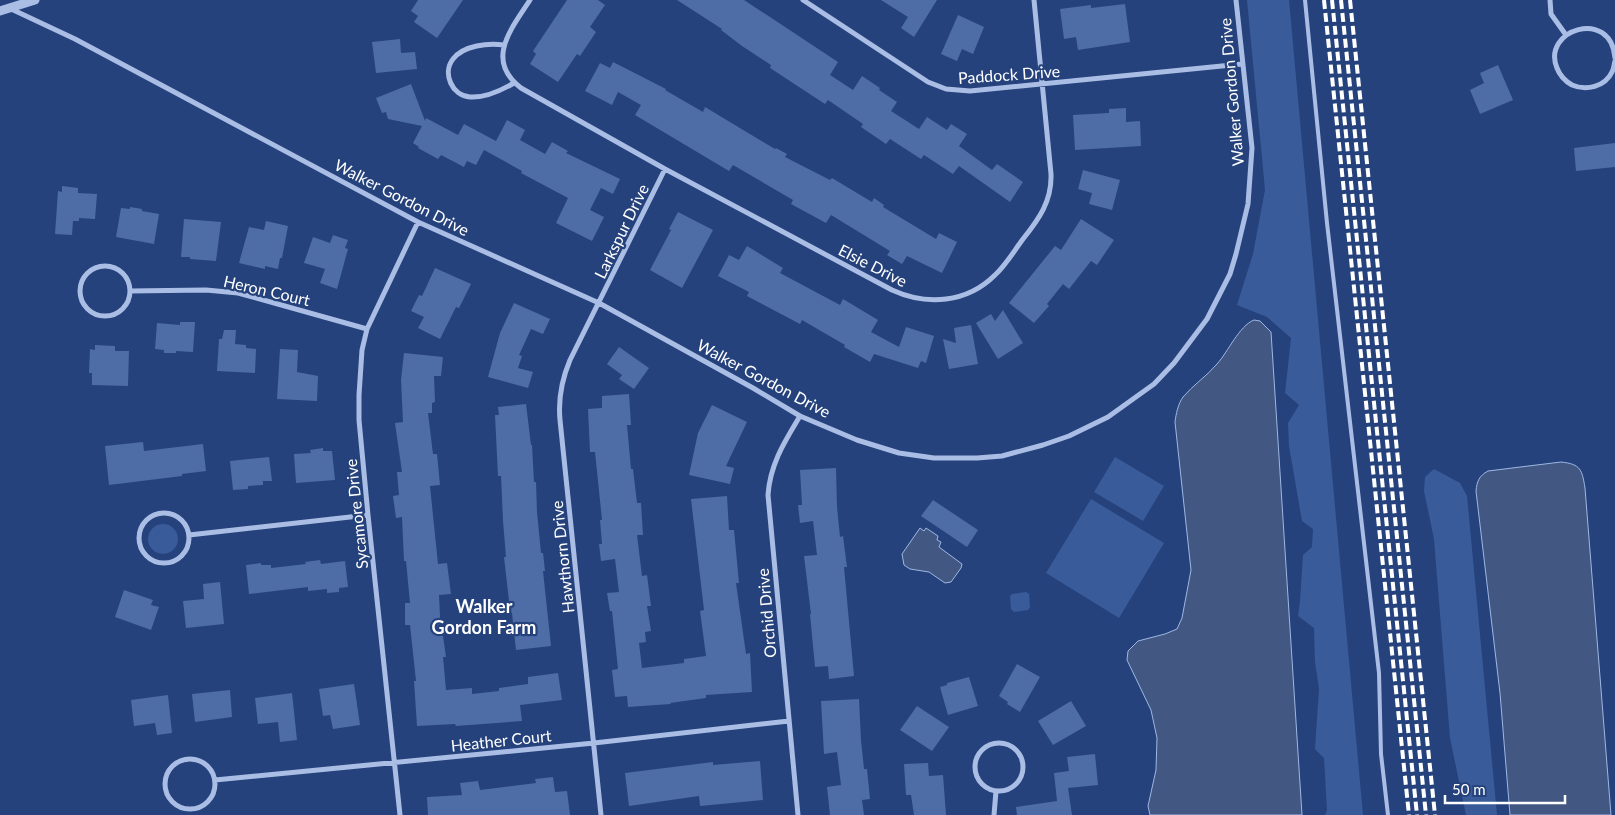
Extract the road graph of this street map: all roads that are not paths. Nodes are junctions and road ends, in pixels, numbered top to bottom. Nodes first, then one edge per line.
1 (35, 0) edge
2 (530, 0) edge
3 (803, 0) edge
4 (1034, 0) edge
5 (1236, 0) edge
6 (1305, 0) edge
7 (1550, 0) edge
8 (4, 10) edge
9 (1566, 35) junction
10 (504, 46) junction
11 (1615, 60) edge
12 (1242, 64) junction
13 (514, 83) junction
14 (1042, 85) junction
15 (665, 169) junction
16 (418, 222) junction
17 (130, 291) junction
18 (599, 303) junction
19 (367, 329) junction
20 (800, 416) junction
21 (368, 515) junction
22 (189, 535) junction
23 (789, 721) junction
24 (594, 743) junction
25 (395, 762) junction
26 (214, 780) junction
27 (996, 791) junction
28 (400, 815) edge
29 (601, 815) edge
30 (798, 815) edge
31 (994, 815) edge
32 (1388, 815) edge

1 - 8 street
2 - 10 street
3 - 14 street, Paddock Drive
4 - 14 street, Elsie Drive
5 - 12 street, Walker Gordon Drive
6 - 32 lane
7 - 9 street
8 - 16 street, Walker Gordon Drive
9 - 11 street
9 - 11 street
10 - 13 street
10 - 13 street
12 - 14 street, Paddock Drive
12 - 20 street, Walker Gordon Drive
13 - 15 street, Elsie Drive
14 - 15 street, Elsie Drive
15 - 18 street, Larkspur Drive
16 - 18 street, Walker Gordon Drive
16 - 19 street, Sycamore Drive
17 - 17 street
17 - 19 street, Heron Court
18 - 20 street, Walker Gordon Drive
18 - 24 street, Hawthorn Drive
19 - 21 street, Sycamore Drive
20 - 23 street, Orchid Drive
21 - 22 street
21 - 25 street, Sycamore Drive
22 - 22 street
23 - 24 street, Heather Court
23 - 30 street, Orchid Drive
24 - 25 street, Heather Court
24 - 29 street, Hawthorn Drive
25 - 26 street, Heather Court
25 - 28 street, Sycamore Drive
26 - 26 street
27 - 27 street
27 - 31 street

